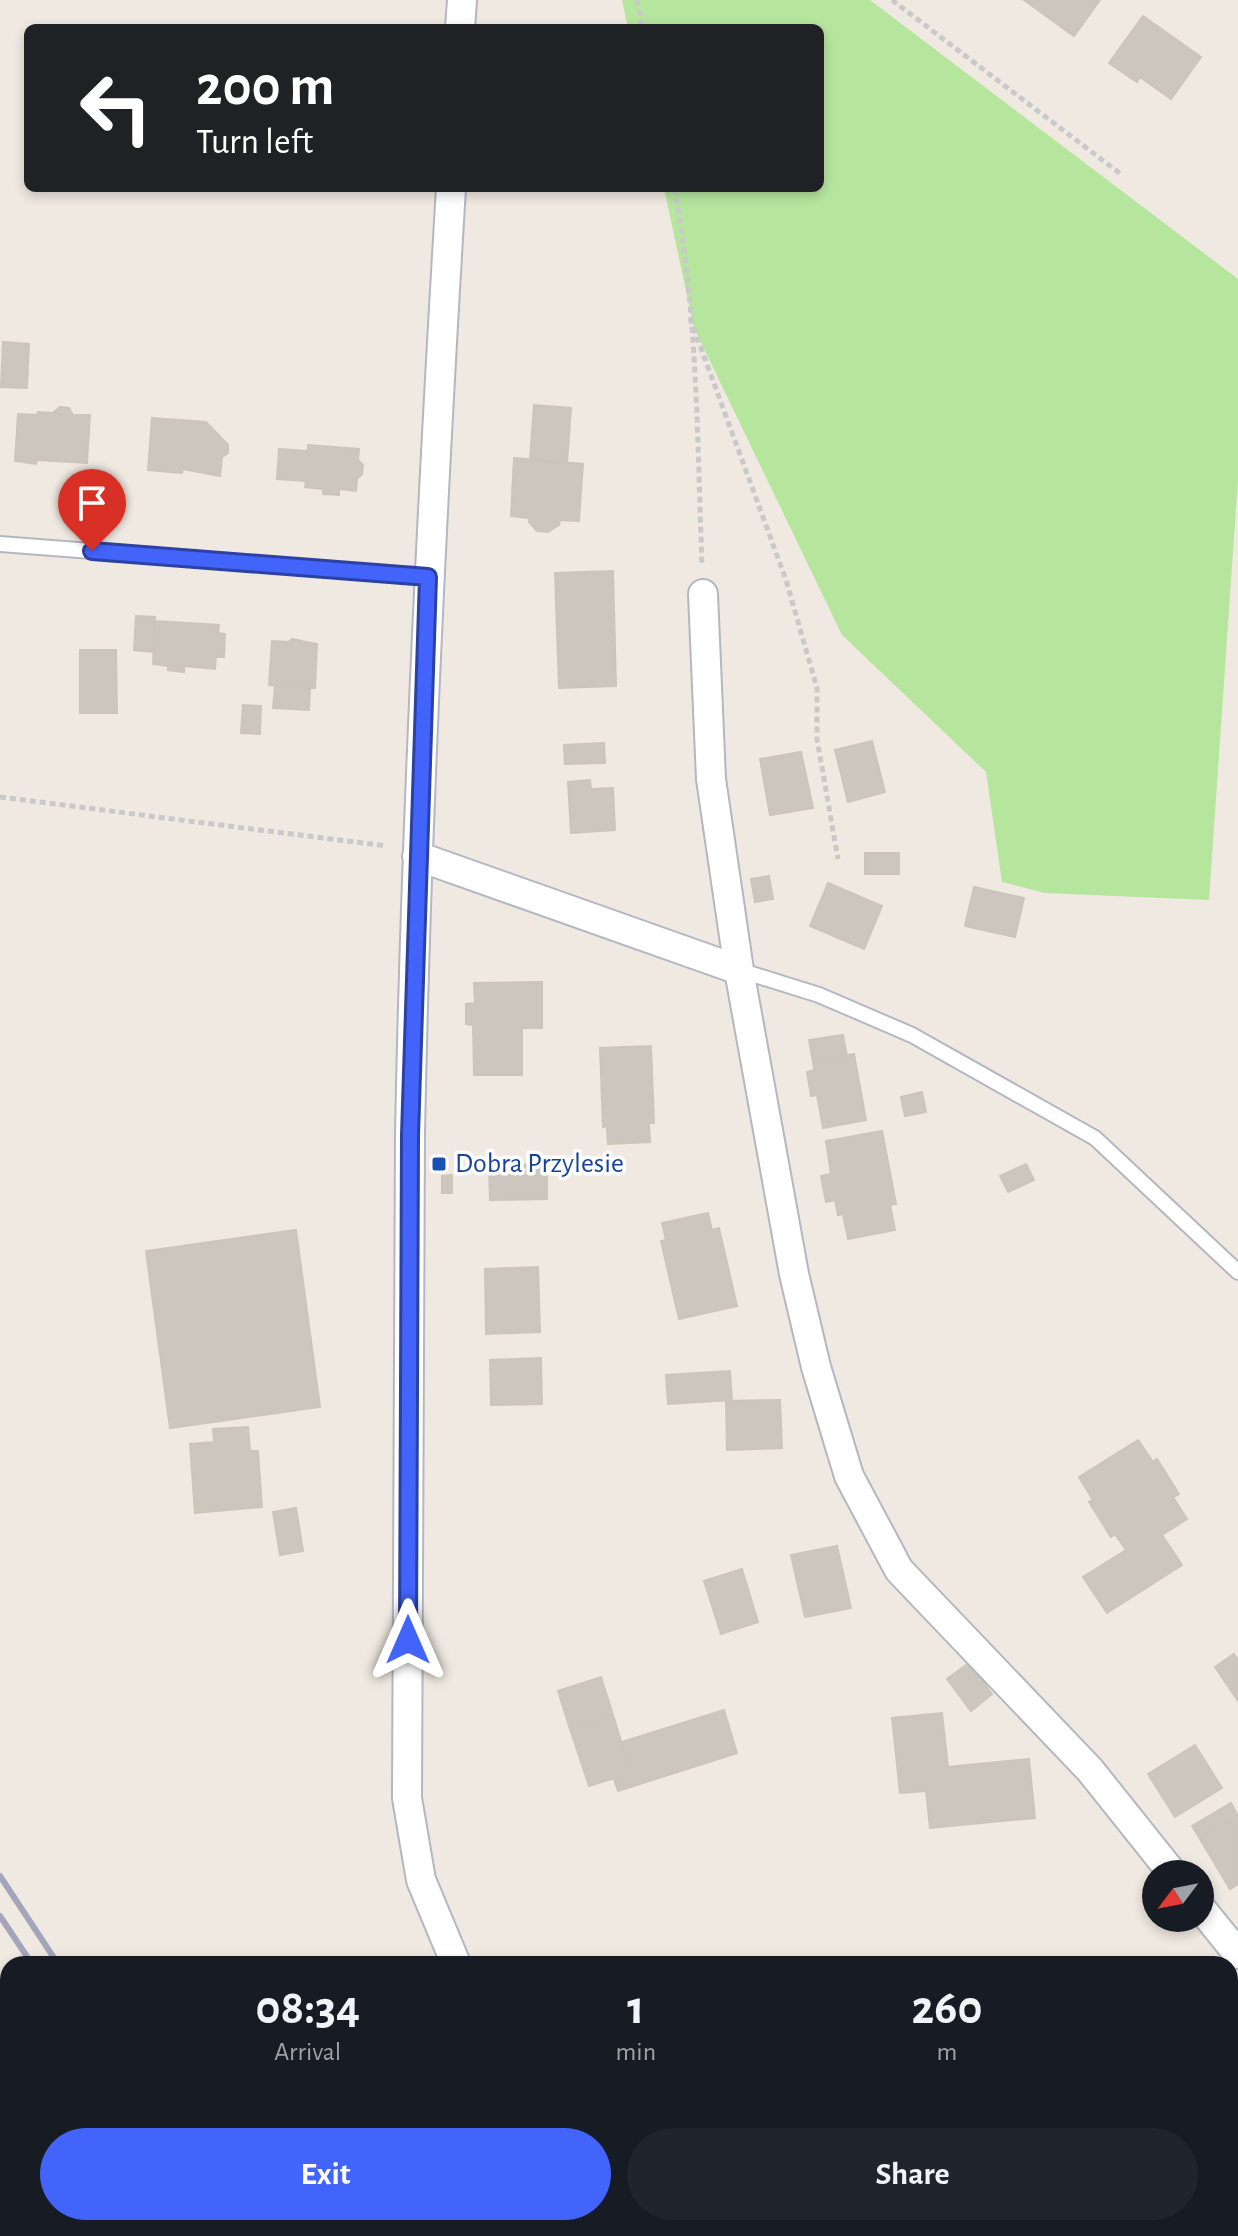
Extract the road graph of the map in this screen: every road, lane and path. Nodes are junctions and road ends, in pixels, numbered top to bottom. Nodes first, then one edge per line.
1 (462, 0) edge
2 (637, 0) edge
3 (892, 0) edge
4 (460, 24) edge
5 (641, 24) edge
6 (1122, 175) dead end
7 (451, 192) edge
8 (675, 192) edge
9 (690, 318) junction
10 (0, 544) edge
11 (428, 577) junction
12 (703, 594) joint
13 (0, 797) edge
14 (417, 856) junction
15 (838, 859) dead end
16 (739, 970) junction
17 (1238, 1272) edge
18 (1162, 1860) edge
19 (1214, 1924) edge
20 (1238, 1954) edge
21 (453, 1956) edge

1 - 4 street
2 - 5 path
3 - 6 path
7 - 11 street
8 - 9 path
9 - 12 path
9 - 15 path
10 - 11 lane
11 - 14 street
12 - 16 street
13 - 14 path
14 - 16 street
14 - 21 street
16 - 17 lane
16 - 18 street
19 - 20 street

